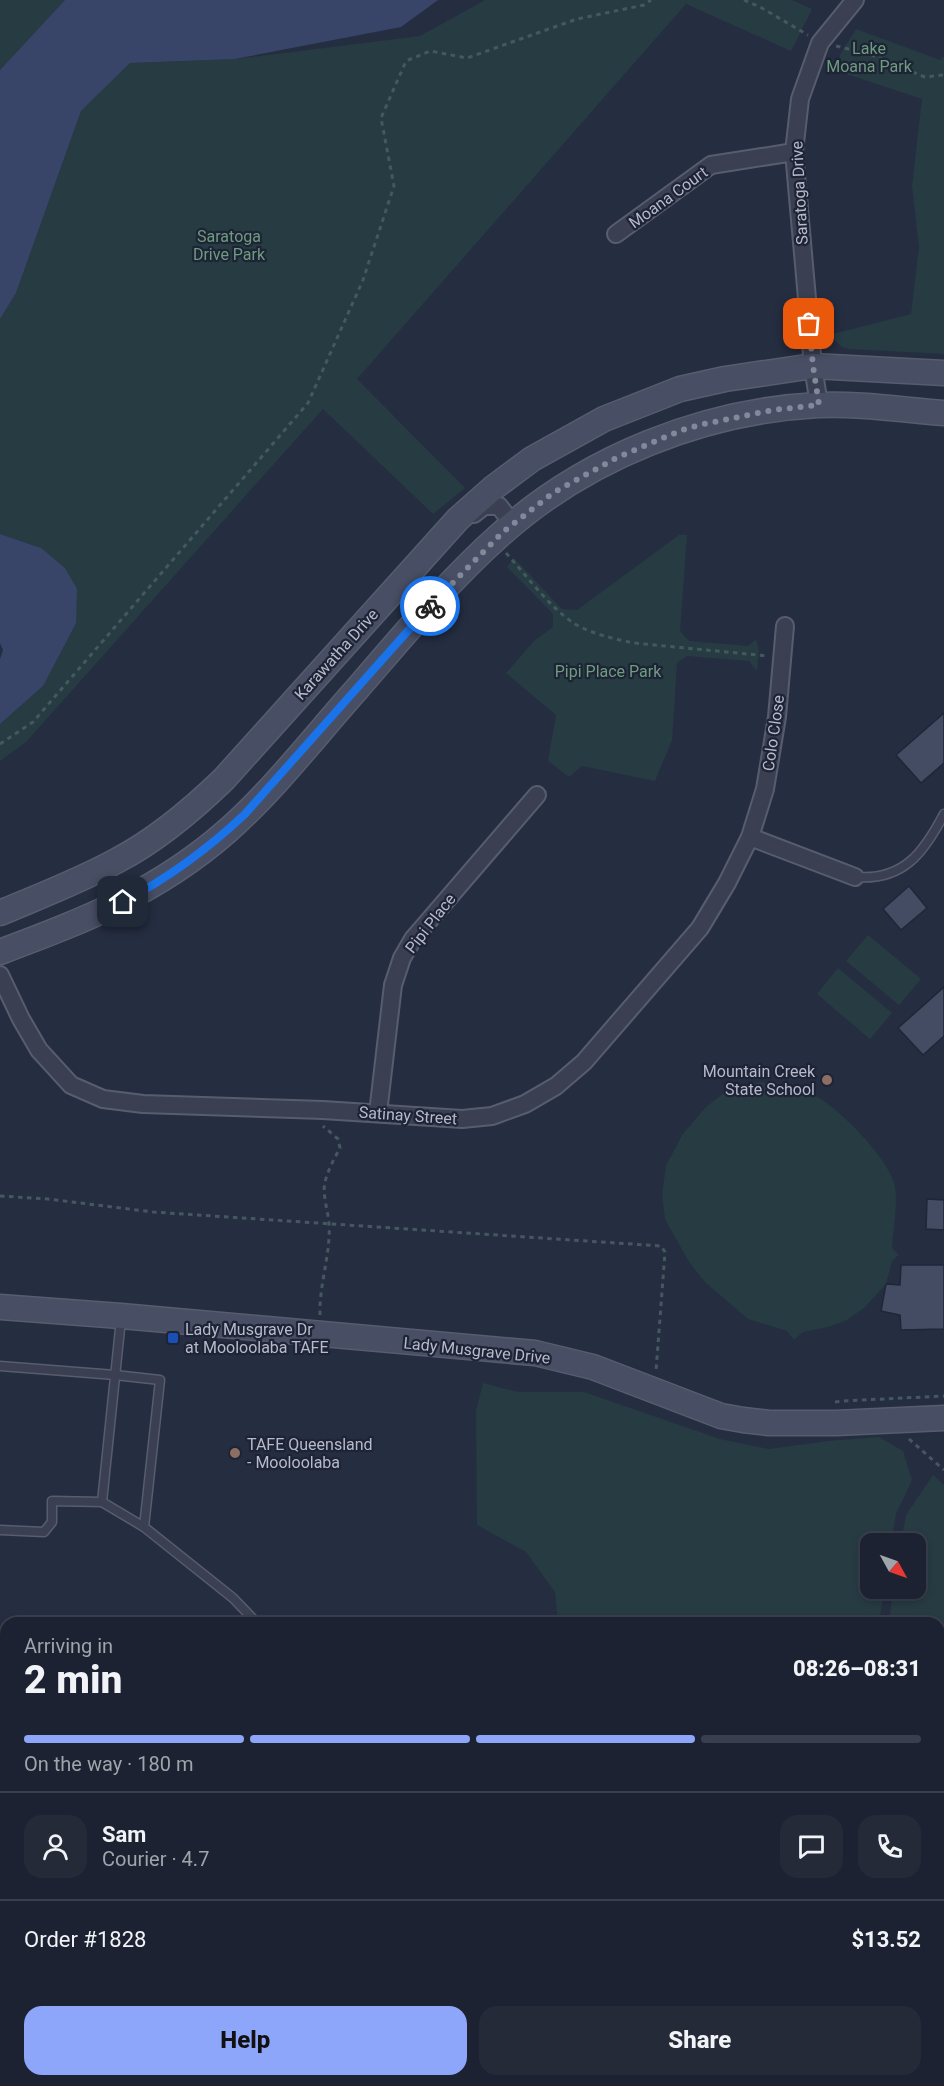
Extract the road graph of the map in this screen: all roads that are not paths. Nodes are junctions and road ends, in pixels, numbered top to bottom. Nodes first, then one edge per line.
1 (855, 0) edge
2 (794, 152) junction
3 (616, 234) dead end
4 (813, 366) junction
5 (944, 373) edge
6 (819, 405) junction
7 (944, 413) edge
8 (503, 541) junction
9 (427, 553) junction
10 (785, 626) dead end
11 (537, 795) dead end
12 (944, 814) edge
13 (750, 837) junction
14 (855, 876) joint
15 (0, 912) edge
16 (0, 952) edge
17 (0, 975) edge
18 (378, 1113) junction
19 (0, 1307) edge
20 (121, 1316) junction
21 (0, 1366) edge
22 (115, 1374) junction
23 (944, 1418) edge
24 (102, 1502) junction
25 (144, 1527) junction
26 (0, 1530) edge
27 (251, 1617) edge

1 - 2 street, Saratoga Drive
2 - 3 street, Moana Court
2 - 4 street, Saratoga Drive
4 - 5 main road, Karawatha Drive
4 - 6 street
4 - 9 main road, Karawatha Drive
6 - 7 main road
6 - 8 main road
8 - 9 street
8 - 16 main road
9 - 15 main road, Karawatha Drive
10 - 13 street, Colo Close
11 - 18 street, Pipi Place
12 - 14 lane
13 - 14 street
13 - 18 street, Satinay Street
17 - 18 street, Satinay Street
19 - 20 main road, Lady Musgrave Drive
20 - 22 lane
20 - 23 main road, Lady Musgrave Drive
21 - 22 lane
22 - 24 lane
22 - 25 lane
24 - 25 lane
24 - 26 lane
25 - 27 lane

